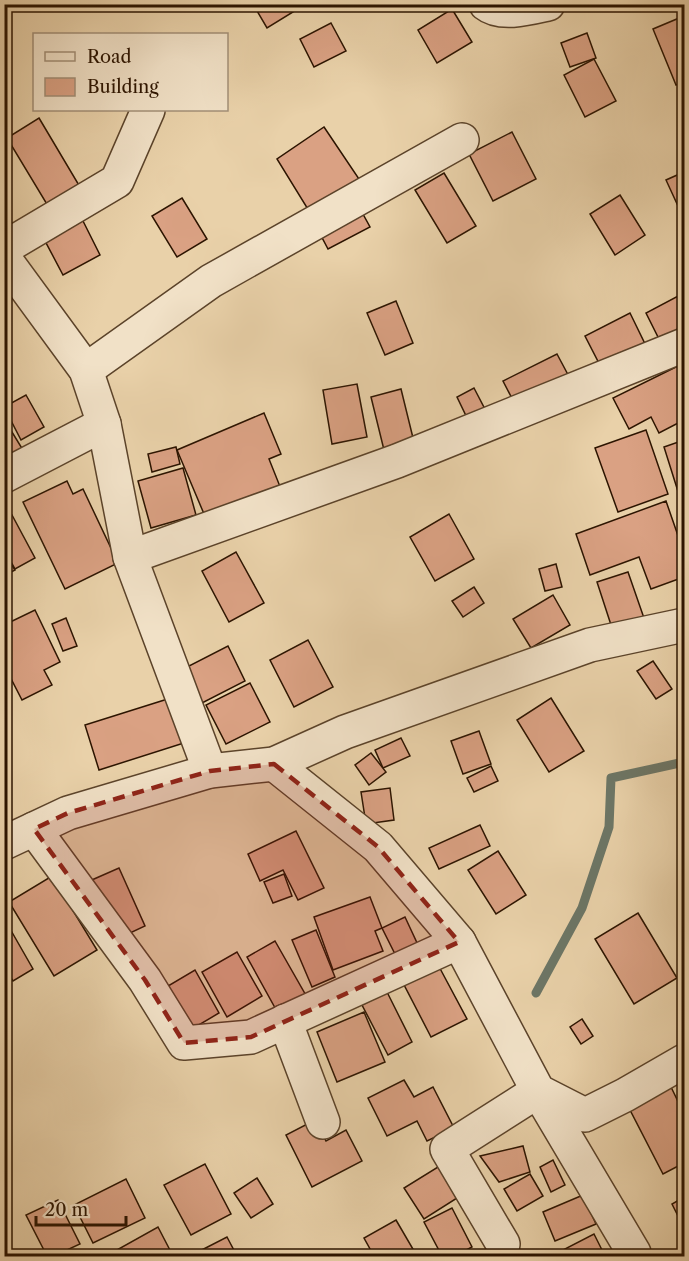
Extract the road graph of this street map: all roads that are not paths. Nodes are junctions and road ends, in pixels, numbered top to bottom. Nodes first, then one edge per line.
1 (486, 4) edge
2 (548, 4) edge
3 (148, 111) edge
4 (462, 140) dead end
5 (4, 248) edge
6 (4, 258) edge
7 (684, 345) edge
8 (86, 370) junction
9 (104, 424) junction
10 (4, 476) edge
11 (130, 557) junction
12 (684, 626) edge
13 (274, 764) junction
14 (210, 771) junction
15 (34, 829) junction
16 (4, 843) edge
17 (459, 942) junction
18 (285, 1021) junction
19 (684, 1061) edge
20 (538, 1091) junction
21 (323, 1122) dead end
22 (503, 1244) dead end
23 (634, 1253) dead end

1 - 2 street
3 - 5 street
4 - 8 street
6 - 8 street
7 - 11 street
8 - 9 street
9 - 10 street
9 - 11 street
11 - 14 street
12 - 13 street
13 - 14 street
13 - 17 street
14 - 15 street
15 - 16 street
15 - 18 street
17 - 18 street
17 - 20 street
18 - 21 street
19 - 20 street
20 - 22 street
20 - 23 street

